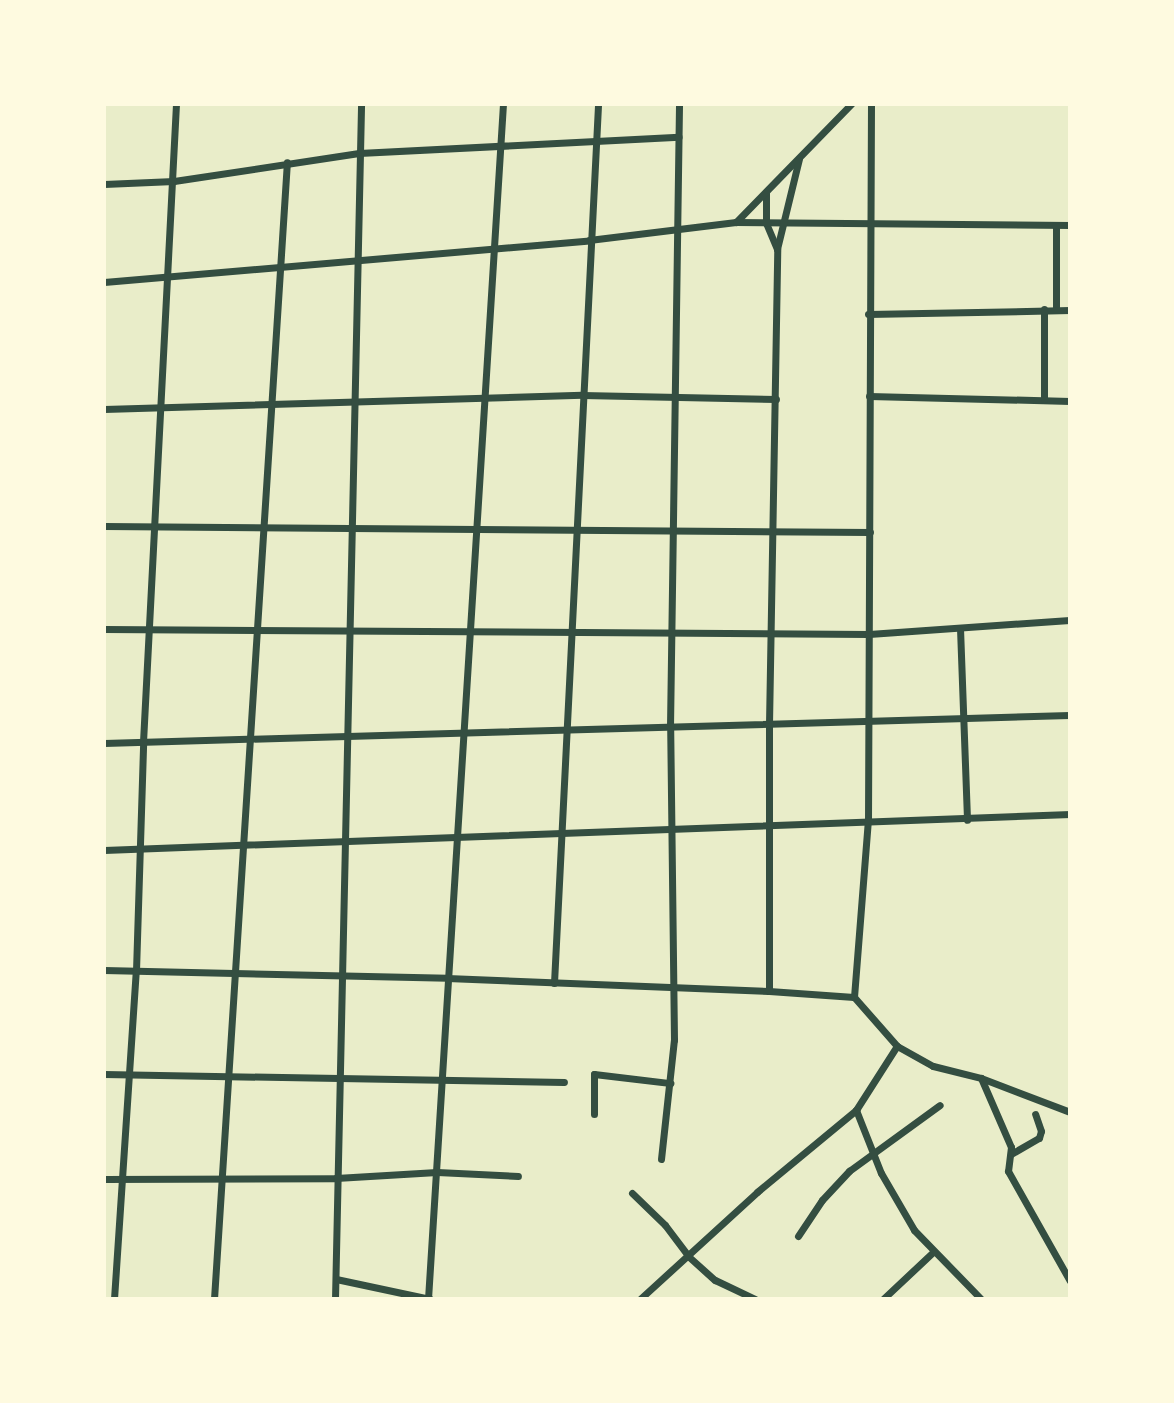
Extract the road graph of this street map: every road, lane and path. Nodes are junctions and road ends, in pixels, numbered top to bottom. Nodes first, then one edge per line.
1 (176, 104) edge
2 (361, 104) edge
3 (503, 104) edge
4 (598, 104) edge
5 (679, 104) edge
6 (851, 104) edge
7 (871, 104) edge
8 (679, 137) junction
9 (595, 144) junction
10 (501, 145) junction
11 (359, 153) junction
12 (799, 159) junction
13 (287, 162) junction
14 (174, 181) junction
15 (104, 184) edge
16 (766, 193) junction
17 (736, 222) junction
18 (766, 223) junction
19 (786, 223) junction
20 (869, 224) junction
21 (1056, 225) junction
22 (1070, 225) edge
23 (678, 231) junction
24 (589, 240) junction
25 (494, 246) junction
26 (777, 249) junction
27 (356, 260) junction
28 (280, 267) junction
29 (167, 279) junction
30 (104, 282) edge
31 (1044, 309) junction
32 (1056, 310) junction
33 (1070, 310) edge
34 (868, 314) junction
35 (582, 395) junction
36 (677, 396) junction
37 (869, 396) junction
38 (484, 398) junction
39 (776, 399) junction
40 (1044, 399) junction
41 (1070, 401) edge
42 (272, 402) junction
43 (353, 402) junction
44 (158, 408) junction
45 (104, 409) edge
46 (104, 526) edge
47 (156, 526) junction
48 (264, 527) junction
49 (350, 528) junction
50 (474, 529) junction
51 (575, 530) junction
52 (674, 530) junction
53 (772, 531) junction
54 (870, 532) junction
55 (1070, 620) edge
56 (960, 628) junction
57 (104, 629) edge
58 (148, 629) junction
59 (257, 630) junction
60 (348, 631) junction
61 (467, 631) junction
62 (570, 632) junction
63 (674, 633) junction
64 (772, 633) junction
65 (869, 634) junction
66 (1070, 715) edge
67 (963, 719) junction
68 (869, 721) junction
69 (769, 724) junction
70 (670, 727) junction
71 (565, 730) junction
72 (462, 733) junction
73 (346, 737) junction
74 (250, 739) junction
75 (143, 742) junction
76 (104, 743) edge
77 (1070, 814) edge
78 (967, 820) junction
79 (868, 821) junction
80 (770, 825) junction
81 (670, 829) junction
82 (562, 833) junction
83 (455, 837) junction
84 (344, 841) junction
85 (243, 844) junction
86 (138, 849) junction
87 (104, 850) edge
88 (104, 970) edge
89 (136, 971) junction
90 (235, 973) junction
91 (341, 975) junction
92 (447, 978) junction
93 (554, 983) junction
94 (673, 986) junction
95 (769, 991) junction
96 (854, 997) junction
97 (897, 1046) junction
98 (104, 1074) edge
99 (128, 1074) junction
100 (228, 1076) junction
101 (339, 1078) junction
102 (981, 1078) junction
103 (441, 1080) junction
104 (564, 1082) dead end
105 (670, 1083) junction
106 (940, 1105) dead end
107 (856, 1110) junction
108 (1070, 1112) edge
109 (594, 1114) dead end
110 (1035, 1114) dead end
111 (873, 1153) junction
112 (1011, 1154) junction
113 (661, 1159) dead end
114 (437, 1172) junction
115 (518, 1176) dead end
116 (121, 1178) junction
117 (336, 1178) junction
118 (104, 1179) edge
119 (222, 1179) junction
120 (632, 1193) dead end
121 (798, 1236) dead end
122 (933, 1252) junction
123 (688, 1256) junction
124 (336, 1279) junction
125 (1070, 1281) edge
126 (114, 1299) edge
127 (214, 1299) edge
128 (335, 1299) edge
129 (429, 1299) edge
130 (640, 1299) edge
131 (755, 1299) edge
132 (883, 1299) edge
133 (981, 1299) edge

1 - 14 street
2 - 11 street
3 - 10 street
4 - 9 street
5 - 8 street
6 - 12 street
7 - 20 street
8 - 9 street
8 - 23 street
9 - 10 street
9 - 24 street
10 - 11 street
10 - 25 street
11 - 13 street
11 - 27 street
12 - 16 street
12 - 19 street
13 - 14 street
13 - 28 street
14 - 15 street
14 - 29 street
16 - 17 street
16 - 18 street
17 - 18 street
17 - 23 street
18 - 19 street
18 - 26 street
19 - 20 street
19 - 26 street
20 - 21 street
20 - 34 street
21 - 22 street
21 - 32 street
23 - 24 street
23 - 36 street
24 - 25 street
24 - 35 street
25 - 27 street
25 - 38 street
26 - 39 street
27 - 28 street
27 - 43 street
28 - 29 street
28 - 42 street
29 - 30 street
29 - 44 street
31 - 32 street
31 - 34 street
31 - 40 street
32 - 33 street
34 - 37 street
35 - 36 street
35 - 38 street
35 - 51 street
36 - 39 street
36 - 52 street
37 - 40 street
37 - 54 street
38 - 43 street
38 - 50 street
39 - 53 street
40 - 41 street
42 - 43 street
42 - 44 street
42 - 48 street
43 - 49 street
44 - 45 street
44 - 47 street
46 - 47 street
47 - 48 street
47 - 58 street
48 - 49 street
48 - 59 street
49 - 50 street
49 - 60 street
50 - 51 street
50 - 61 street
51 - 52 street
51 - 62 street
52 - 53 street
52 - 63 street
53 - 54 street
53 - 64 street
54 - 65 street
55 - 56 street
56 - 65 street
56 - 67 street
57 - 58 street
58 - 59 street
58 - 75 street
59 - 60 street
59 - 74 street
60 - 61 street
60 - 73 street
61 - 62 street
61 - 72 street
62 - 63 street
62 - 71 street
63 - 64 street
63 - 70 street
64 - 65 street
64 - 69 street
65 - 68 street
66 - 67 street
67 - 68 street
67 - 78 street
68 - 69 street
68 - 79 street
69 - 70 street
69 - 80 street
70 - 71 street
70 - 81 street
71 - 72 street
71 - 82 street
72 - 73 street
72 - 83 street
73 - 74 street
73 - 84 street
74 - 75 street
74 - 85 street
75 - 76 street
75 - 86 street
77 - 78 street
78 - 79 street
79 - 80 street
79 - 96 street
80 - 81 street
80 - 95 street
81 - 82 street
81 - 94 street
82 - 83 street
82 - 93 street
83 - 84 street
83 - 92 street
84 - 85 street
84 - 91 street
85 - 86 street
85 - 90 street
86 - 87 street
86 - 89 street
88 - 89 street
89 - 90 street
89 - 99 street
90 - 91 street
90 - 100 street
91 - 92 street
91 - 101 street
92 - 93 street
92 - 103 street
93 - 94 street
94 - 95 street
94 - 105 street
95 - 96 street
96 - 97 street
97 - 102 street
97 - 107 street
98 - 99 street
99 - 100 street
99 - 116 street
100 - 101 street
100 - 119 street
101 - 103 street
101 - 117 street
102 - 108 street
102 - 112 street
103 - 104 street
103 - 114 street
105 - 109 street
105 - 113 street
106 - 111 street
107 - 111 street
107 - 123 street
110 - 112 street
111 - 121 street
111 - 122 street
112 - 125 street
114 - 115 street
114 - 117 street
114 - 129 street
116 - 118 street
116 - 119 street
116 - 126 street
117 - 119 street
117 - 124 street
119 - 127 street
120 - 123 street
122 - 132 street
122 - 133 street
123 - 130 street
123 - 131 street
124 - 128 street
124 - 129 street

